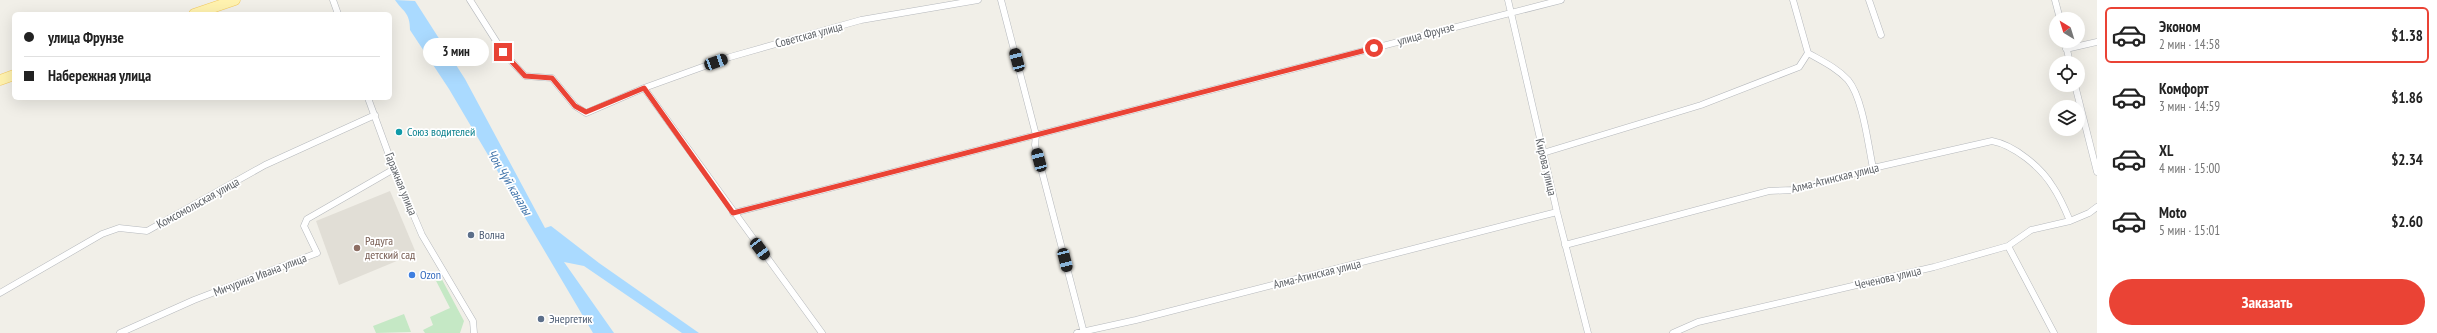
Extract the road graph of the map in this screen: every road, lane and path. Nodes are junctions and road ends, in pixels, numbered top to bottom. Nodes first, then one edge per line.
1 (235, 0) edge
2 (333, 0) edge
3 (470, 0) edge
4 (978, 0) edge
5 (1001, 0) edge
6 (1508, 0) edge
7 (1561, 0) edge
8 (1793, 0) edge
9 (1869, 0) edge
10 (2055, 0) edge
11 (200, 12) edge
12 (337, 12) edge
13 (1512, 12) junction
14 (2058, 12) edge
15 (1881, 35) dead end
16 (2097, 42) edge
17 (2066, 49) joint
18 (1808, 53) junction
19 (2068, 56) edge
20 (12, 76) edge
21 (0, 80) edge
22 (644, 88) junction
23 (2077, 92) edge
24 (369, 100) edge
25 (375, 115) junction
26 (1036, 136) junction
27 (1543, 153) junction
28 (1873, 168) junction
29 (394, 169) junction
30 (2097, 172) edge
31 (2097, 207) edge
32 (1557, 212) junction
33 (733, 213) junction
34 (2070, 221) junction
35 (1565, 245) junction
36 (2008, 246) junction
37 (0, 293) edge
38 (474, 332) edge
39 (120, 333) edge
40 (822, 333) edge
41 (1081, 333) edge
42 (1588, 333) edge
43 (1673, 333) edge
44 (2054, 333) edge

1 - 11 main road
2 - 12 street
3 - 22 street, Советская улица
4 - 22 street, Советская улица
5 - 26 street
6 - 13 street, Кирова улица
7 - 13 street, улица Фрунзе
8 - 18 street
9 - 15 street
10 - 14 street
13 - 26 street, улица Фрунзе
13 - 27 street, Кирова улица
16 - 17 street
17 - 19 street
18 - 27 street
18 - 28 street
20 - 21 main road
22 - 33 street
23 - 30 street
24 - 25 street, Гаражная улица
25 - 29 street, Гаражная улица
25 - 37 street, Комсомольская улица
26 - 33 street, улица Фрунзе
26 - 41 street
27 - 32 street, Кирова улица
28 - 34 street, Алма-Атинская улица
28 - 35 street, Алма-Атинская улица
29 - 38 street, Гаражная улица
29 - 39 street, Мичурина Ивана улица
31 - 34 street, Чеченова улица
32 - 35 street, Кирова улица
32 - 41 street, Алма-Атинская улица
33 - 40 street
34 - 36 street, Чеченова улица
35 - 42 street, Кирова улица
36 - 43 street, Чеченова улица
36 - 44 street

